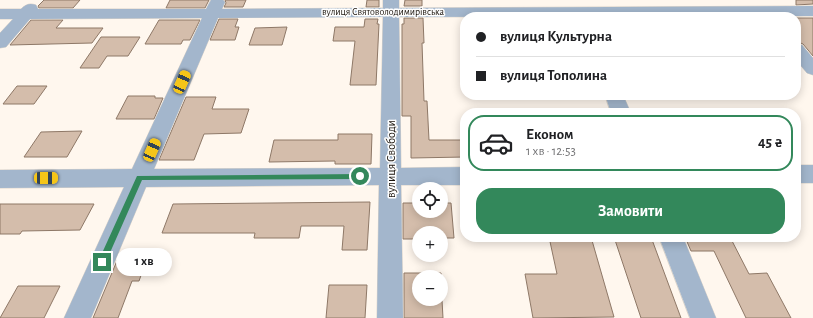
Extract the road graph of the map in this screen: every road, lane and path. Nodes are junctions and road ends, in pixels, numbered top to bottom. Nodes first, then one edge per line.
1 (38, 0) edge
2 (216, 6) edge
3 (391, 6) edge
4 (762, 9) edge
5 (579, 10) edge
6 (813, 11) edge
7 (0, 14) edge
8 (26, 14) junction
9 (0, 43) edge
10 (801, 55) edge
11 (813, 69) edge
12 (801, 174) edge
13 (813, 174) edge
14 (392, 176) junction
15 (460, 176) edge
16 (140, 178) junction
17 (0, 179) edge
18 (673, 242) edge
19 (78, 318) edge
20 (390, 318) edge
21 (704, 318) edge

1 - 8 street
2 - 3 street, вулиця Святоволодимирівська
2 - 8 street, вулиця Святоволодимирівська
2 - 16 street
3 - 5 street, вулиця Святоволодимирівська
3 - 14 street, вулиця Свободи
4 - 5 street, вулиця Святоволодимирівська
4 - 6 street, вулиця Святоволодимирівська
7 - 8 street, вулиця Святоволодимирівська
8 - 9 street
10 - 11 street
12 - 13 street
14 - 15 street
14 - 16 street
14 - 20 street, вулиця Свободи
16 - 17 street
16 - 19 street
18 - 21 street

